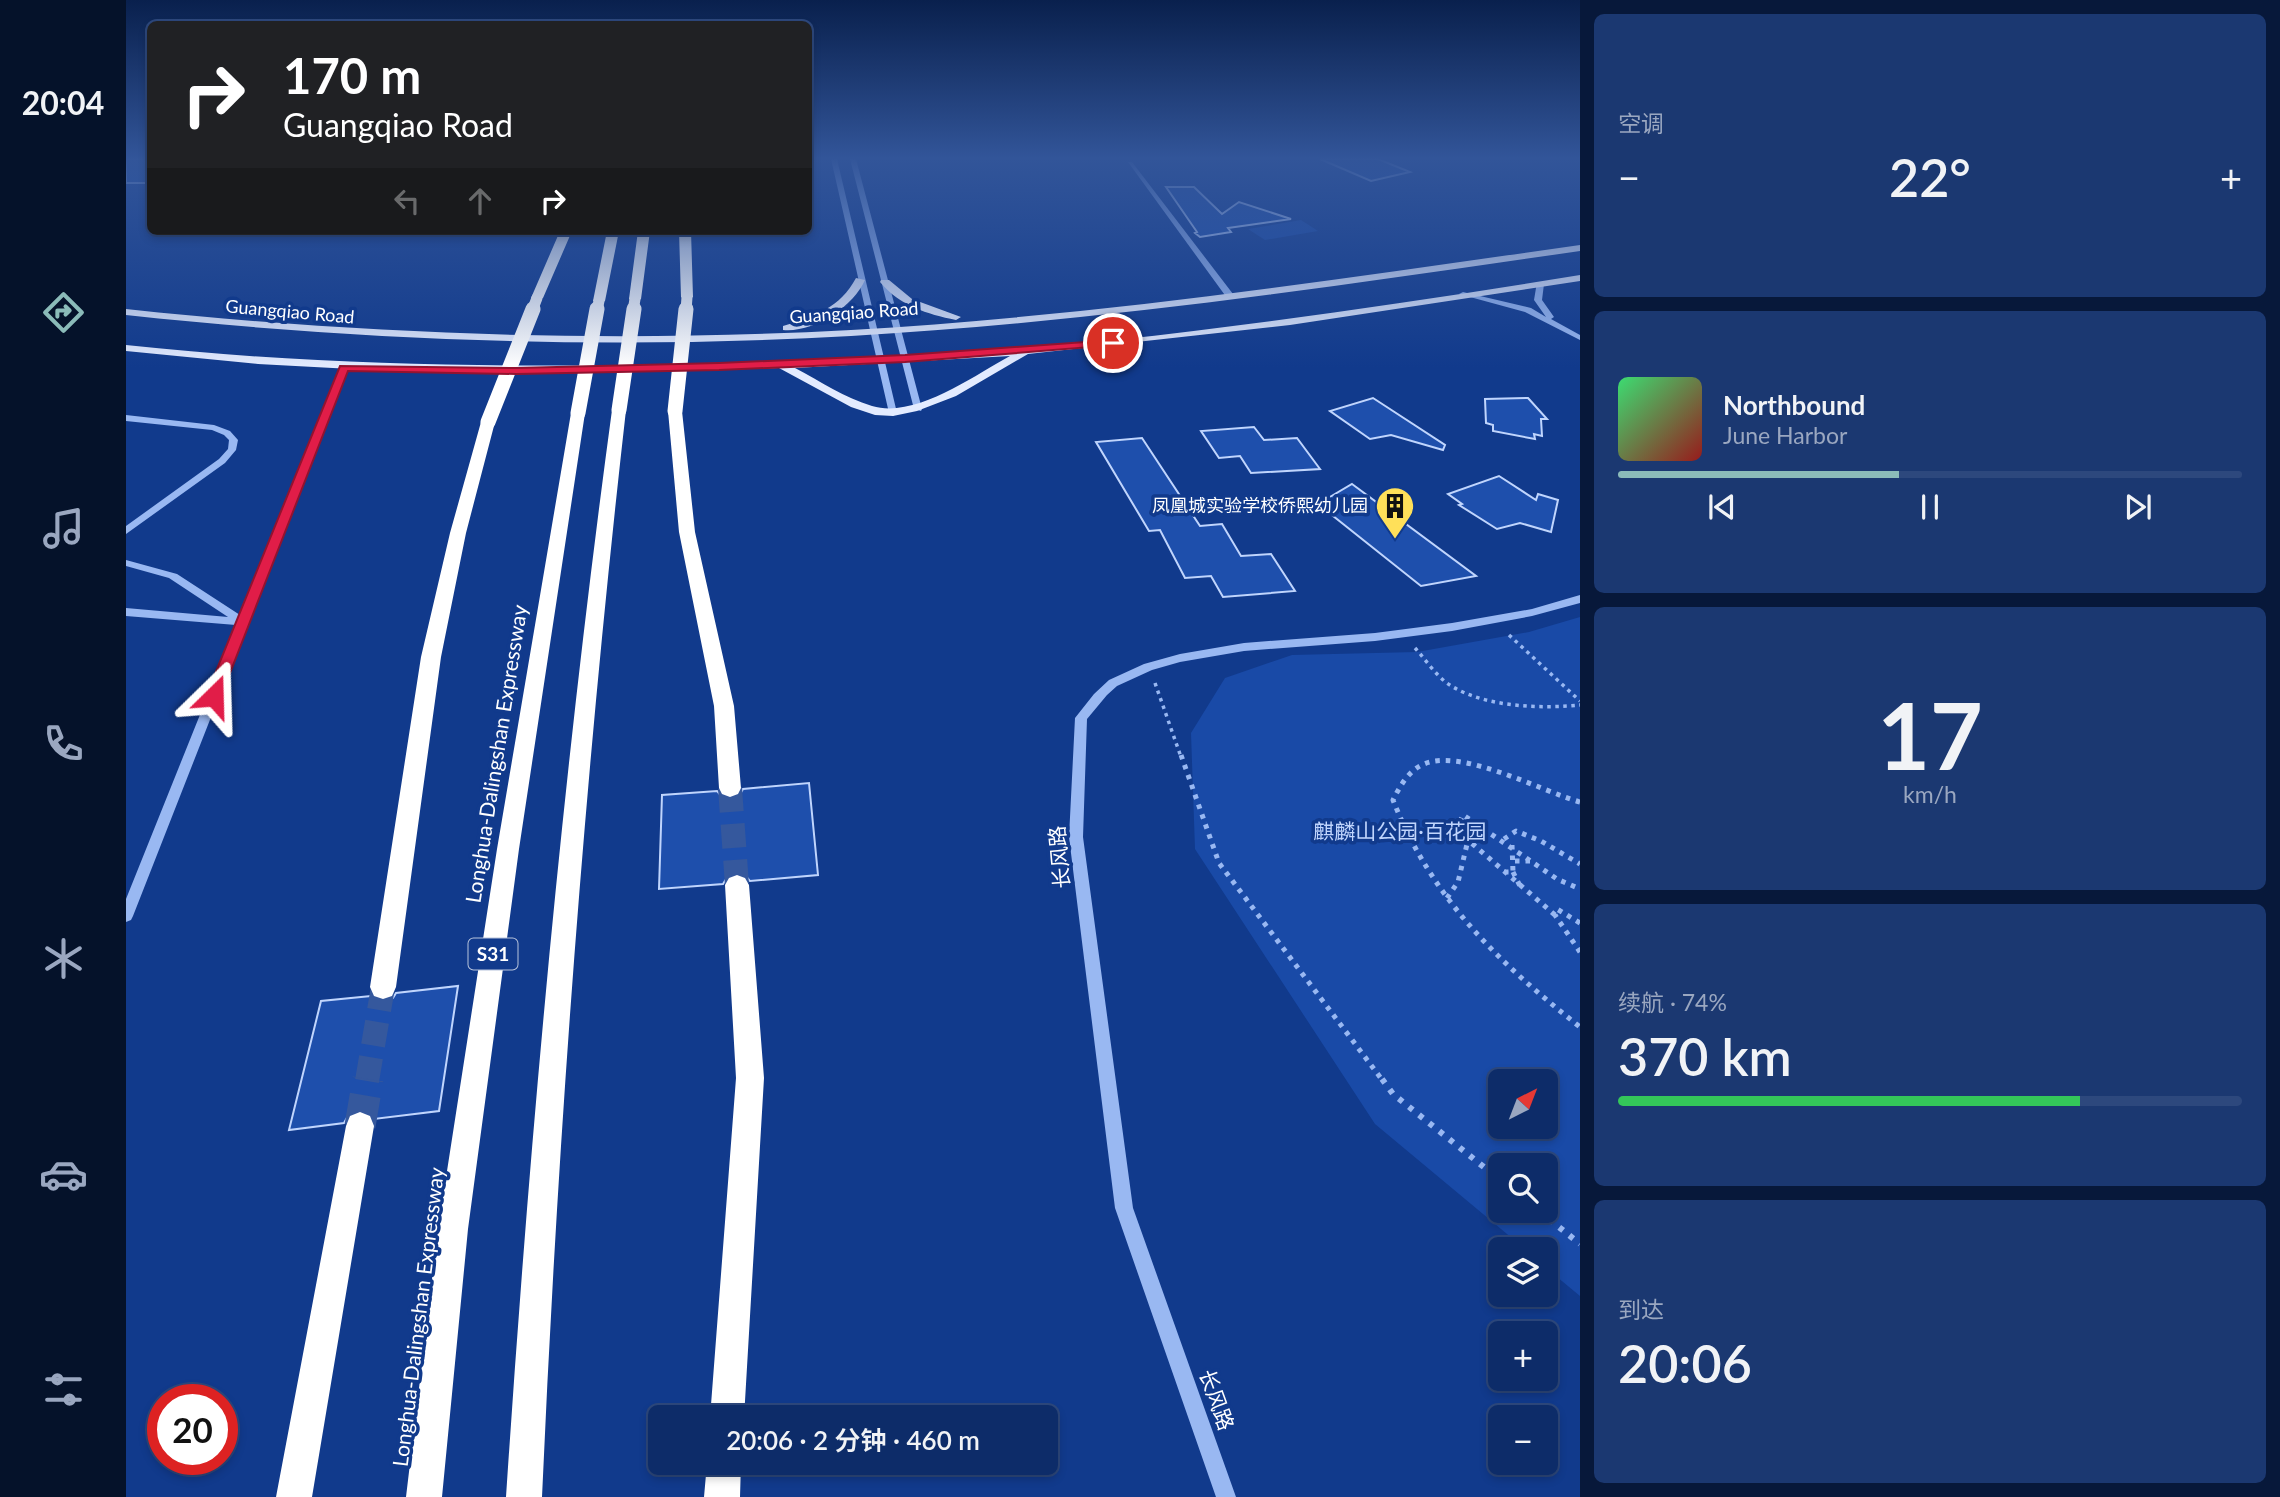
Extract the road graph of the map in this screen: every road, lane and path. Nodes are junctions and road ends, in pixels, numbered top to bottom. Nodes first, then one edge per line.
1 (849, 229) edge
2 (871, 229) edge
3 (1180, 229) edge
4 (564, 235) edge
5 (612, 235) edge
6 (643, 235) edge
7 (685, 235) edge
8 (1580, 248) edge
9 (1580, 278) edge
10 (860, 280) junction
11 (885, 282) junction
12 (1540, 284) junction
13 (1463, 295) junction
14 (1230, 296) junction
15 (126, 312) edge
16 (994, 320) junction
17 (1555, 322) junction
18 (897, 328) junction
19 (872, 329) junction
20 (740, 337) junction
21 (1580, 338) edge
22 (126, 348) edge
23 (1030, 349) junction
24 (905, 359) junction
25 (879, 360) junction
26 (780, 364) junction
27 (344, 368) junction
28 (918, 409) junction
29 (893, 413) junction
30 (126, 418) edge
31 (126, 531) edge
32 (126, 563) edge
33 (1580, 599) edge
34 (126, 612) edge
35 (1492, 618) junction
36 (243, 622) junction
37 (1399, 633) junction
38 (1150, 668) junction
39 (1580, 703) edge
40 (730, 788) tunnel mouth
41 (1580, 802) edge
42 (1504, 839) junction
43 (1468, 840) junction
44 (1511, 844) junction
45 (1516, 861) junction
46 (1534, 861) junction
47 (1580, 864) edge
48 (1503, 872) junction
49 (1513, 872) junction
50 (737, 886) tunnel mouth
51 (1567, 886) junction
52 (1521, 887) junction
53 (1580, 889) edge
54 (1580, 896) edge
55 (1446, 898) junction
56 (1555, 915) junction
57 (126, 916) edge
58 (1580, 923) edge
59 (1580, 952) edge
60 (383, 987) tunnel mouth
61 (1580, 1027) edge
62 (360, 1126) tunnel mouth
63 (1488, 1170) edge
64 (1554, 1223) edge
65 (1580, 1244) edge
66 (728, 1405) edge
67 (723, 1475) edge
68 (294, 1497) edge
69 (424, 1497) edge
70 (524, 1497) edge
71 (722, 1497) edge
72 (1226, 1497) edge

1 - 10 street
2 - 11 street
3 - 14 street
4 - 60 highway, bridge
5 - 69 highway, Longhua-Dalingshan Expressway / S31, bridge
6 - 70 highway, bridge
7 - 40 highway, bridge
8 - 14 main road, Guangqiao Road
9 - 12 main road
10 - 19 street
10 - 20 main road
11 - 16 main road
11 - 18 street
12 - 13 main road
12 - 17 street
13 - 17 street
13 - 23 main road
14 - 16 main road, Guangqiao Road
15 - 20 main road, Guangqiao Road
16 - 18 main road, Guangqiao Road
17 - 21 street
18 - 19 main road, Guangqiao Road
18 - 24 street
19 - 20 main road, Guangqiao Road
19 - 25 street
22 - 27 main road
23 - 24 main road
23 - 28 main road
24 - 25 main road
24 - 28 street
25 - 26 main road
25 - 29 street
26 - 27 main road
26 - 29 main road
27 - 36 street
28 - 29 main road
30 - 31 street
32 - 36 street
33 - 35 street, 长风路
34 - 36 street
35 - 37 street, 长风路
35 - 39 path
36 - 57 street
37 - 38 street, 长风路
37 - 39 path
38 - 63 path
38 - 72 street, 长风路
41 - 55 path
42 - 43 path
42 - 44 path
42 - 47 path
43 - 48 path
43 - 55 path
44 - 45 path
44 - 46 path
45 - 46 path
45 - 49 path
46 - 51 path
48 - 49 path
48 - 52 path
49 - 52 path
50 - 66 highway
51 - 53 path
51 - 54 path
52 - 56 path
55 - 61 path
56 - 58 path
56 - 59 path
62 - 68 highway
64 - 65 path
67 - 71 highway

